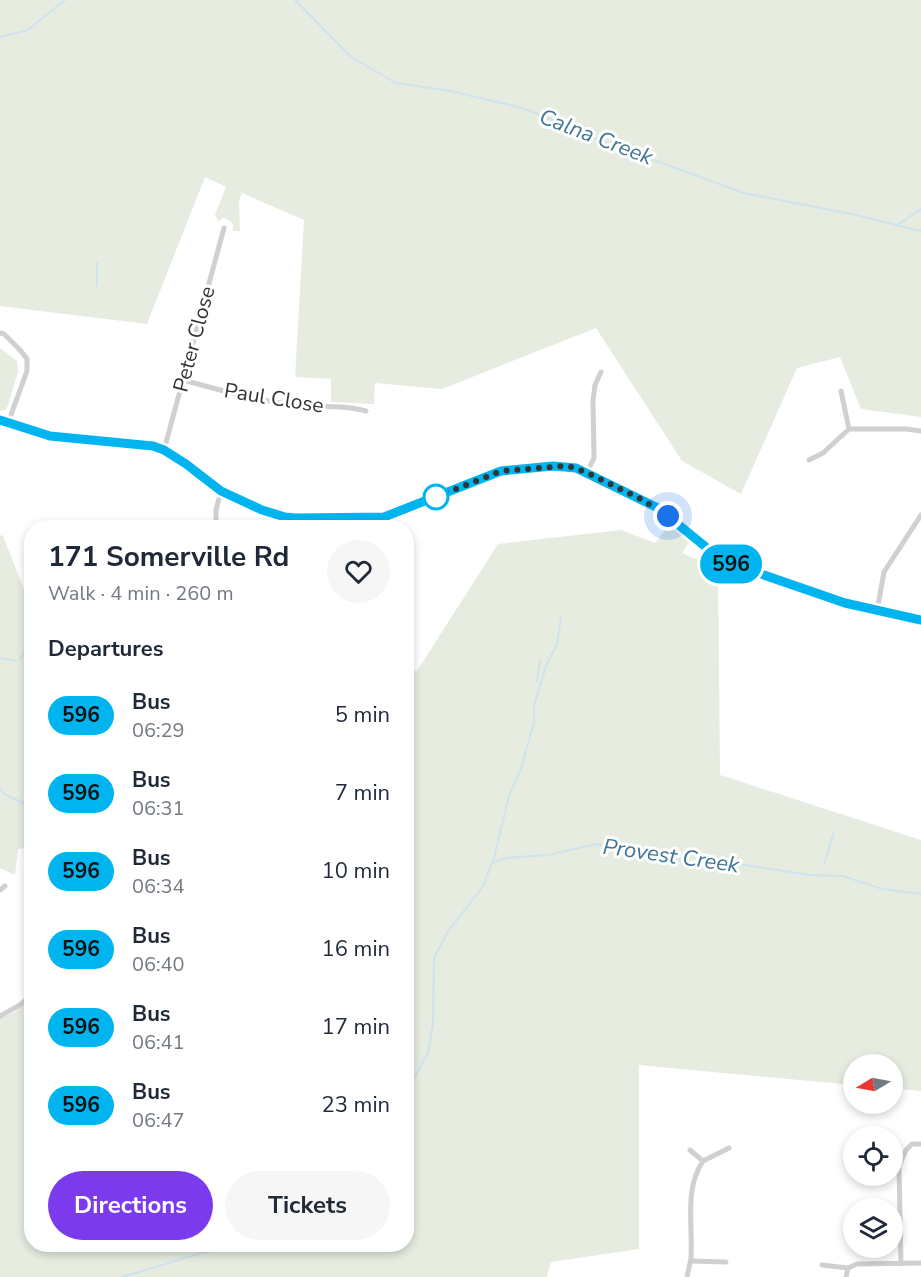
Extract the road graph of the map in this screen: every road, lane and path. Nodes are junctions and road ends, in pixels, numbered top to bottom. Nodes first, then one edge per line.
1 (224, 228) dead end
2 (0, 333) edge
3 (601, 372) dead end
4 (183, 380) junction
5 (841, 391) dead end
6 (366, 411) dead end
7 (0, 420) edge
8 (8, 423) junction
9 (849, 429) junction
10 (921, 431) edge
11 (164, 450) junction
12 (810, 460) dead end
13 (587, 472) junction
14 (221, 491) junction
15 (921, 515) edge
16 (216, 520) edge
17 (877, 611) junction
18 (921, 620) edge
19 (24, 1001) edge
20 (0, 1016) edge
21 (921, 1143) edge
22 (729, 1148) dead end
23 (690, 1150) dead end
24 (903, 1154) edge
25 (704, 1161) junction
26 (897, 1186) edge
27 (691, 1261) junction
28 (726, 1262) dead end
29 (921, 1263) edge
30 (901, 1264) junction
31 (822, 1265) dead end
32 (848, 1268) junction
33 (687, 1277) edge
34 (846, 1277) edge

1 - 4 street, Peter Close
2 - 8 street
3 - 13 street
4 - 6 street, Paul Close
4 - 11 street, Peter Close
5 - 9 street
7 - 8 street
8 - 11 street
9 - 10 street
9 - 12 street
11 - 14 street
13 - 14 street
13 - 17 street
14 - 16 street
15 - 17 street
17 - 18 street
19 - 20 street
21 - 24 street
22 - 25 street
23 - 25 street
25 - 27 street
26 - 30 street
27 - 28 street
27 - 33 street
29 - 30 street
30 - 32 street
31 - 32 street
32 - 34 street

